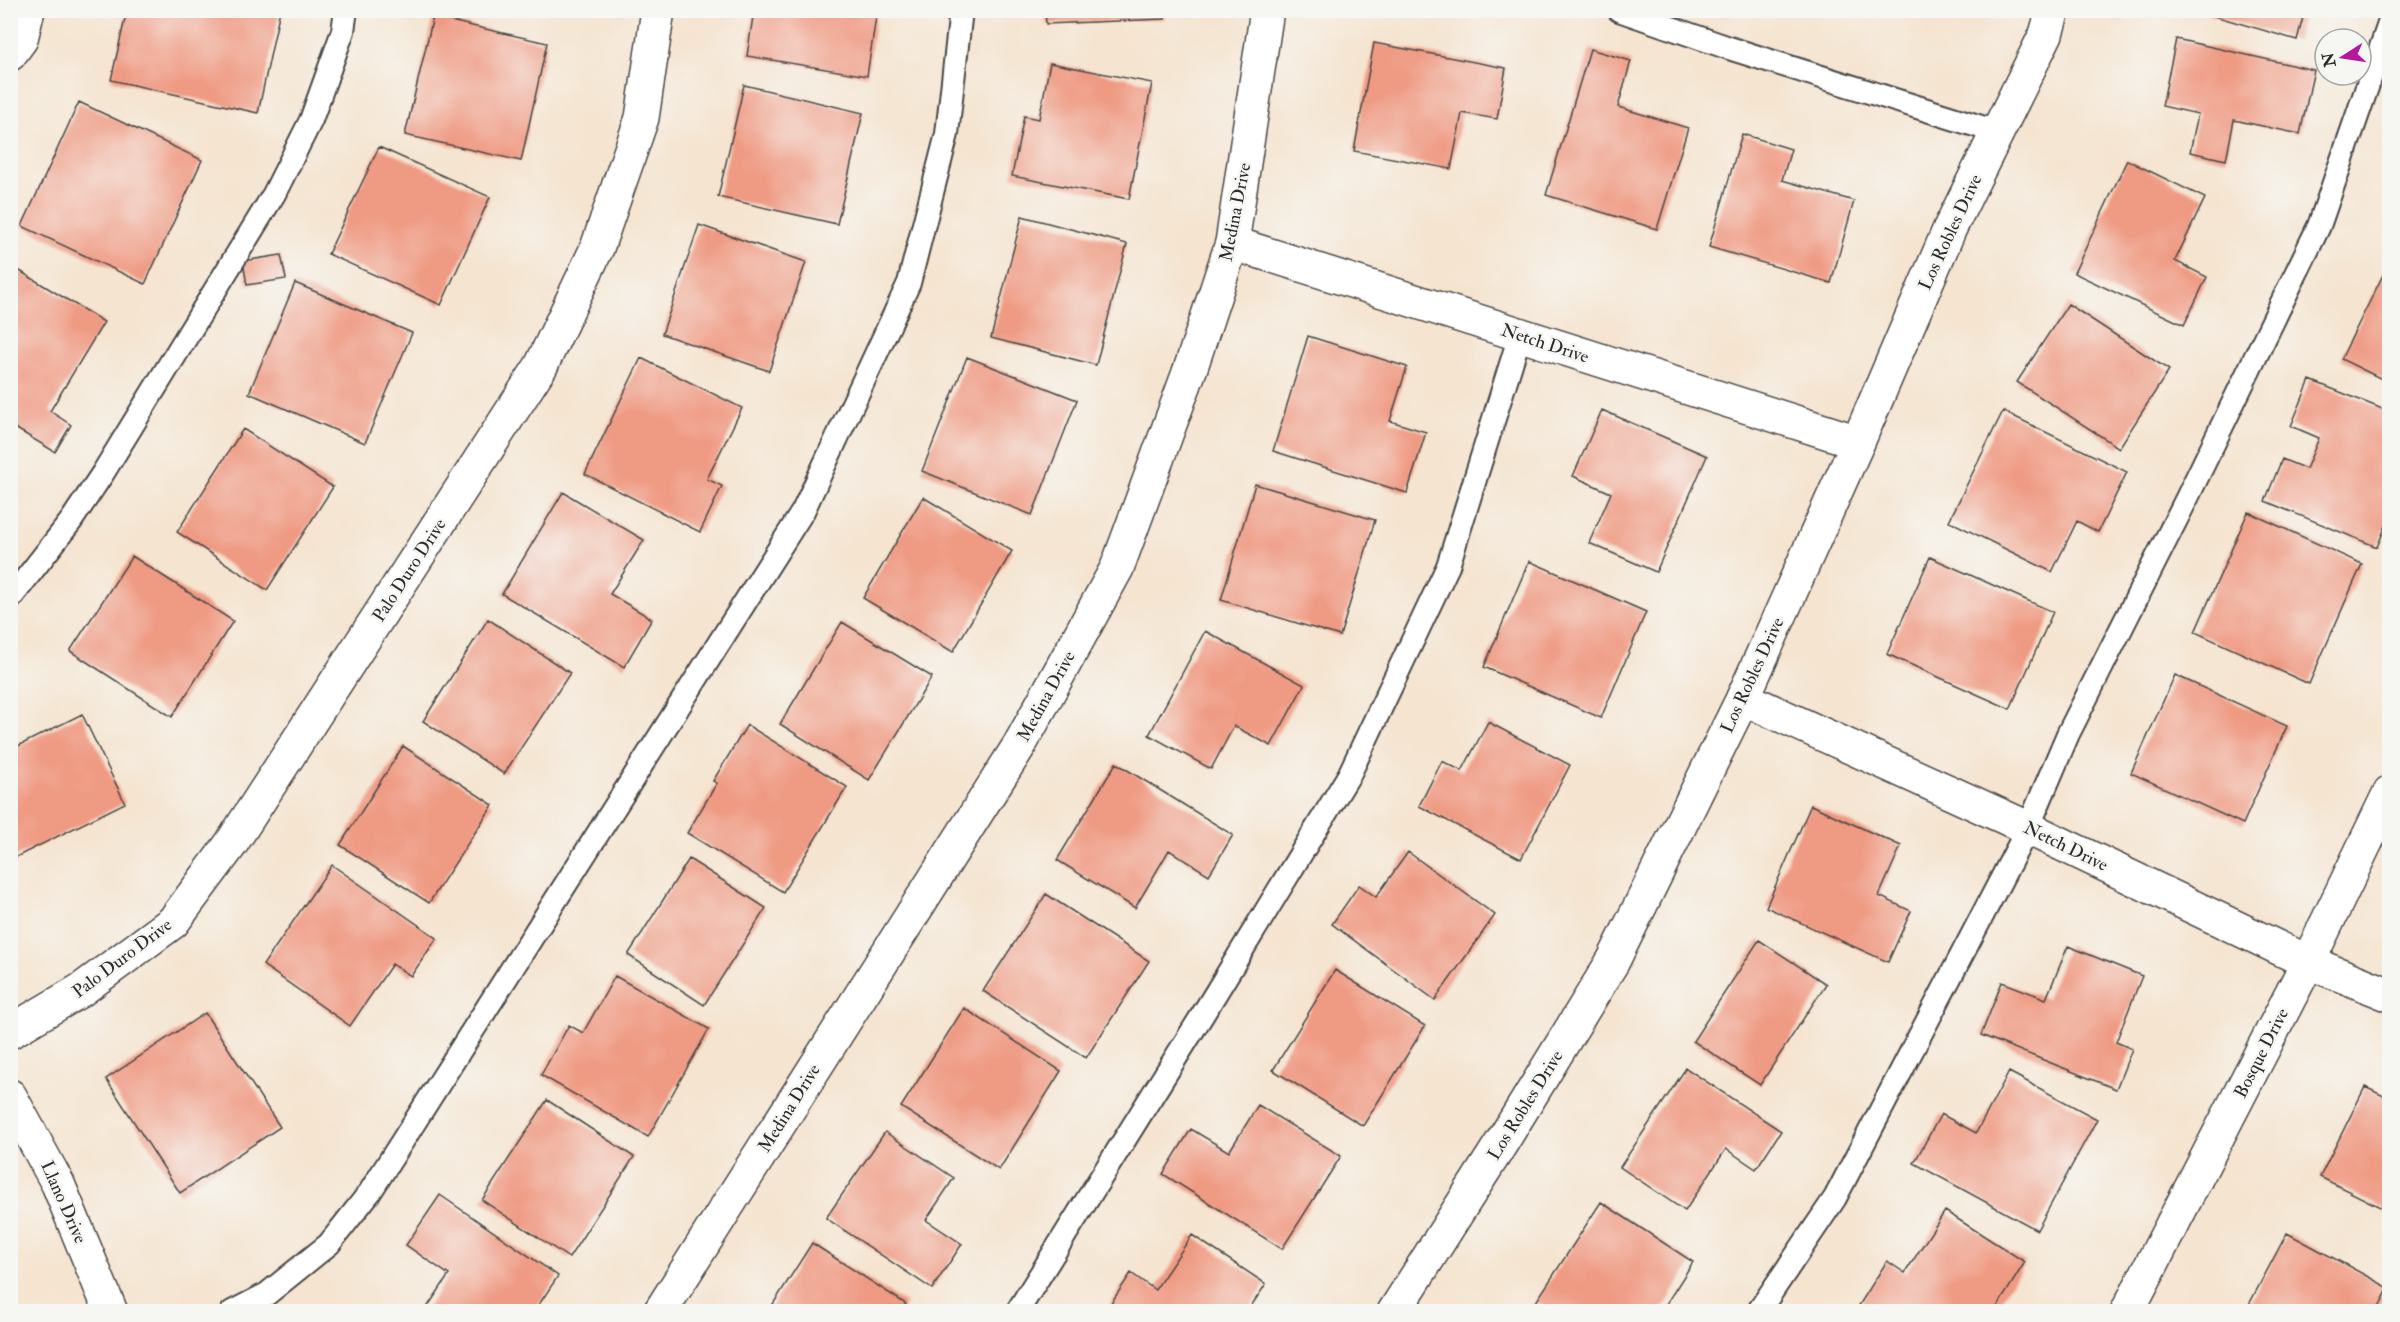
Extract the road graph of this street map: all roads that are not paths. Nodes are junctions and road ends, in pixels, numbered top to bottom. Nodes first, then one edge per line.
1 (28, 10) edge
2 (346, 10) edge
3 (658, 10) edge
4 (961, 10) edge
5 (1267, 10) edge
6 (1619, 10) edge
7 (2053, 10) edge
8 (2390, 21) edge
9 (10, 54) edge
10 (1997, 132) junction
11 (1232, 243) junction
12 (1520, 335) junction
13 (1858, 442) junction
14 (10, 599) edge
15 (1743, 698) junction
16 (2390, 792) edge
17 (2028, 828) junction
18 (2308, 962) junction
19 (2390, 995) edge
20 (10, 1032) edge
21 (10, 1096) edge
22 (111, 1311) edge
23 (232, 1311) edge
24 (660, 1311) edge
25 (1017, 1311) edge
26 (1395, 1311) edge
27 (1758, 1311) edge
28 (2127, 1311) edge

1 - 9 street
2 - 14 lane
3 - 20 street, Palo Duro Drive
4 - 23 lane
5 - 11 street, Medina Drive
6 - 10 lane
7 - 10 street, Los Robles Drive
8 - 17 lane
10 - 13 street, Los Robles Drive
11 - 12 street, Netch Drive
11 - 24 street, Medina Drive
12 - 13 street, Netch Drive
12 - 25 lane
13 - 15 street, Los Robles Drive
15 - 17 street, Netch Drive
15 - 26 street, Los Robles Drive
16 - 18 street, Bosque Drive
17 - 18 street, Netch Drive
17 - 27 lane
18 - 19 street, Netch Drive
18 - 28 street, Bosque Drive
21 - 22 street, Llano Drive

